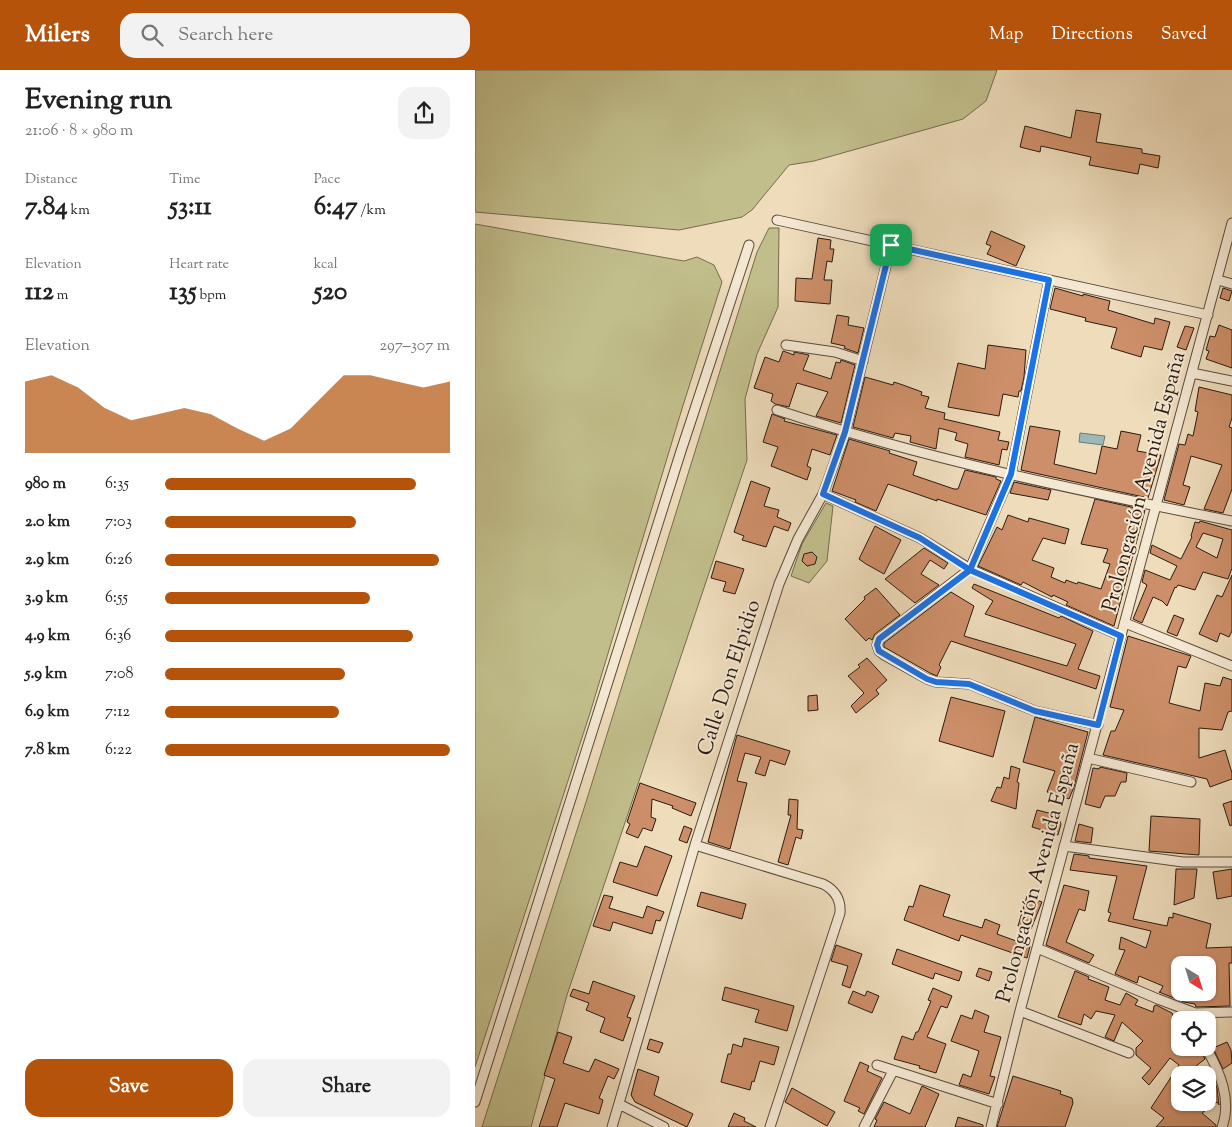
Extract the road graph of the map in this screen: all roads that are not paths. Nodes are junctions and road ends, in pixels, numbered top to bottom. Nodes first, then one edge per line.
1 (777, 220) dead end
2 (1232, 223) edge
3 (749, 245) dead end
4 (891, 245) junction
5 (1049, 280) junction
6 (1218, 280) junction
7 (1232, 284) edge
8 (1208, 315) junction
9 (786, 345) dead end
10 (863, 361) junction
11 (1192, 373) junction
12 (1232, 382) edge
13 (777, 410) dead end
14 (845, 432) junction
15 (1011, 474) junction
16 (823, 494) junction
17 (1156, 506) junction
18 (1232, 521) edge
19 (970, 570) junction
20 (1125, 623) junction
21 (1121, 636) junction
22 (1232, 666) edge
23 (1098, 725) junction
24 (1088, 758) junction
25 (1191, 782) dead end
26 (695, 845) junction
27 (1064, 846) junction
28 (1232, 862) edge
29 (1037, 948) junction
30 (1020, 1011) junction
31 (1185, 1011) edge
32 (1232, 1012) edge
33 (1216, 1014) edge
34 (1129, 1053) dead end
35 (1211, 1056) edge
36 (877, 1065) dead end
37 (893, 1070) junction
38 (475, 1102) edge
39 (619, 1104) junction
40 (998, 1104) junction
41 (612, 1127) edge
42 (664, 1127) edge
43 (770, 1127) edge
44 (864, 1127) edge
45 (991, 1127) edge
46 (1222, 1127) edge

1 - 4 street
2 - 6 street, Prolongación Avenida España
3 - 38 street
4 - 5 street
4 - 10 street, Calle Don Elpidio
5 - 8 street
5 - 15 street
6 - 7 street
6 - 8 street, Prolongación Avenida España
8 - 11 street, Prolongación Avenida España
9 - 10 street
10 - 14 street, Calle Don Elpidio
11 - 12 street
11 - 17 street, Prolongación Avenida España
13 - 14 street
14 - 15 street
14 - 16 street, Calle Don Elpidio
15 - 17 street
15 - 19 street
16 - 19 street
16 - 26 street, Calle Don Elpidio
17 - 18 street
17 - 20 street, Prolongación Avenida España
19 - 21 street
19 - 23 street
20 - 21 street, Prolongación Avenida España
20 - 22 street
21 - 23 street, Prolongación Avenida España
23 - 24 street, Prolongación Avenida España
24 - 25 street
24 - 27 street, Prolongación Avenida España
26 - 39 street, Calle Don Elpidio
26 - 43 street
27 - 28 street
27 - 29 street, Prolongación Avenida España
29 - 30 street, Prolongación Avenida España
29 - 31 street
30 - 34 street
30 - 40 street, Prolongación Avenida España
32 - 33 street
35 - 46 street
36 - 37 street
37 - 40 street
37 - 44 street
39 - 41 street, Calle Don Elpidio
39 - 42 street
40 - 45 street, Prolongación Avenida España

